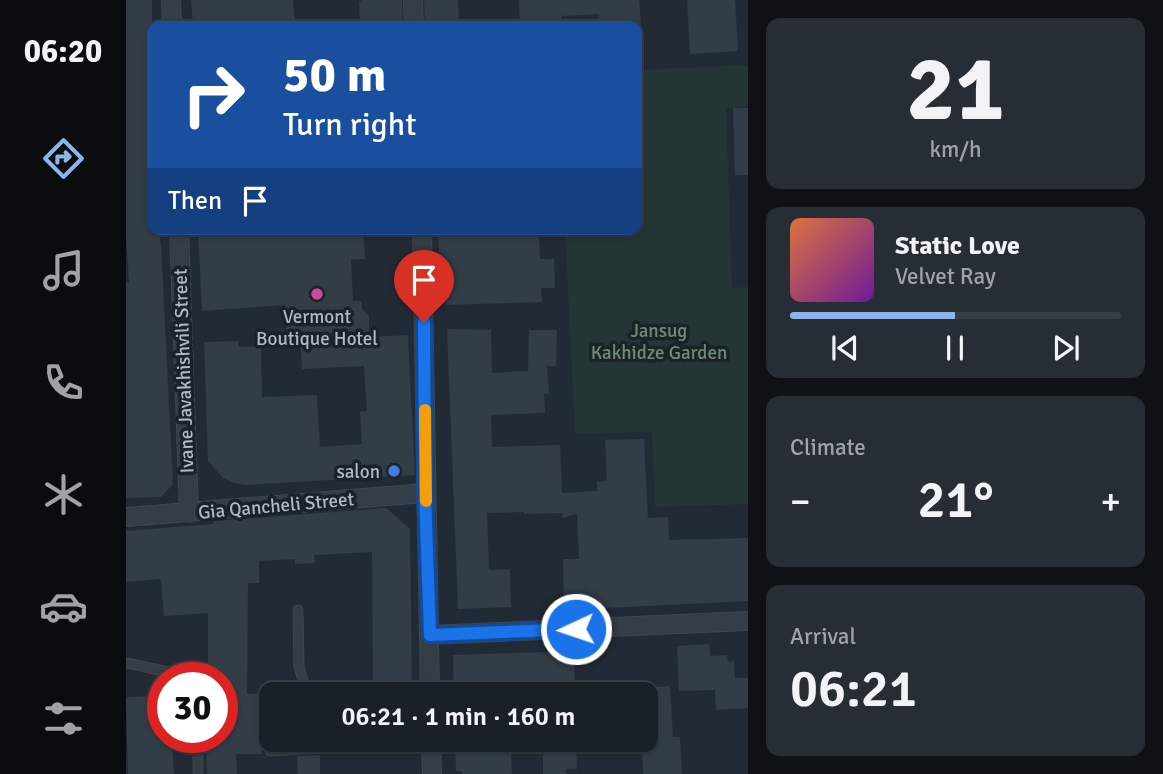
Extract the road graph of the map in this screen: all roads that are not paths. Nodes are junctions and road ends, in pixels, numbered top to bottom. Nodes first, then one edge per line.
1 (171, 0) edge
2 (413, 0) edge
3 (172, 21) edge
4 (414, 21) edge
5 (179, 235) edge
6 (422, 235) edge
7 (425, 493) junction
8 (189, 513) junction
9 (126, 517) edge
10 (298, 610) dead end
11 (748, 621) edge
12 (430, 635) junction
13 (126, 663) edge
14 (147, 667) edge
15 (303, 682) edge
16 (430, 682) edge
17 (431, 752) edge
18 (198, 753) edge
19 (198, 774) edge
20 (432, 774) edge

1 - 3 street
2 - 4 street
5 - 8 street, Ivane Javakhishvili Street
6 - 7 street
7 - 8 street, Gia Qancheli Street
7 - 12 street
8 - 9 street, Gia Qancheli Street
10 - 15 lane
11 - 12 street
12 - 16 street
13 - 14 lane
17 - 20 street
18 - 19 lane

